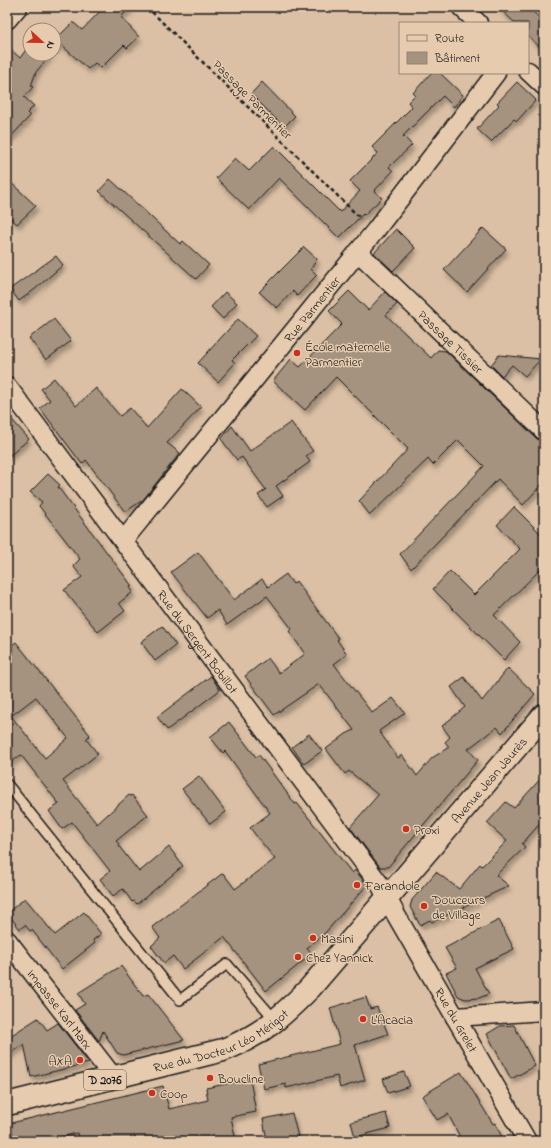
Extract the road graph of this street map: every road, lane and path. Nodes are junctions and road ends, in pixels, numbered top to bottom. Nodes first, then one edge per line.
1 (18, 7) edge
2 (147, 7) edge
3 (462, 7) edge
4 (7, 20) edge
5 (477, 22) edge
6 (529, 73) edge
7 (495, 74) edge
8 (544, 86) edge
9 (346, 205) dead end
10 (358, 252) junction
11 (7, 386) edge
12 (544, 431) edge
13 (123, 541) junction
14 (544, 715) edge
15 (7, 784) edge
16 (387, 899) junction
17 (7, 940) edge
18 (544, 1011) edge
19 (455, 1017) junction
20 (276, 1021) junction
21 (114, 1078) junction
22 (7, 1104) edge
23 (527, 1141) edge

1 - 4 street
2 - 9 path, Passage Parmentier
3 - 5 street
6 - 8 street
7 - 10 street, Rue Parmentier
10 - 12 street, Passage Tissier
10 - 13 street, Rue Parmentier
11 - 13 street, Rue du Sergent Bobillot
13 - 16 street, Rue du Sergent Bobillot
14 - 16 main road, Avenue Jean Jaurès / D 2076
15 - 20 lane
16 - 19 street, Rue du Grelet
16 - 20 main road, Rue du Docteur Léo Mérigot / D 2076
17 - 21 street, Impasse Karl Marx
18 - 19 street
19 - 23 street, Rue du Grelet
20 - 21 main road, Rue du Docteur Léo Mérigot / D 2076
21 - 22 main road, Rue du Docteur Léo Mérigot / D 2076

